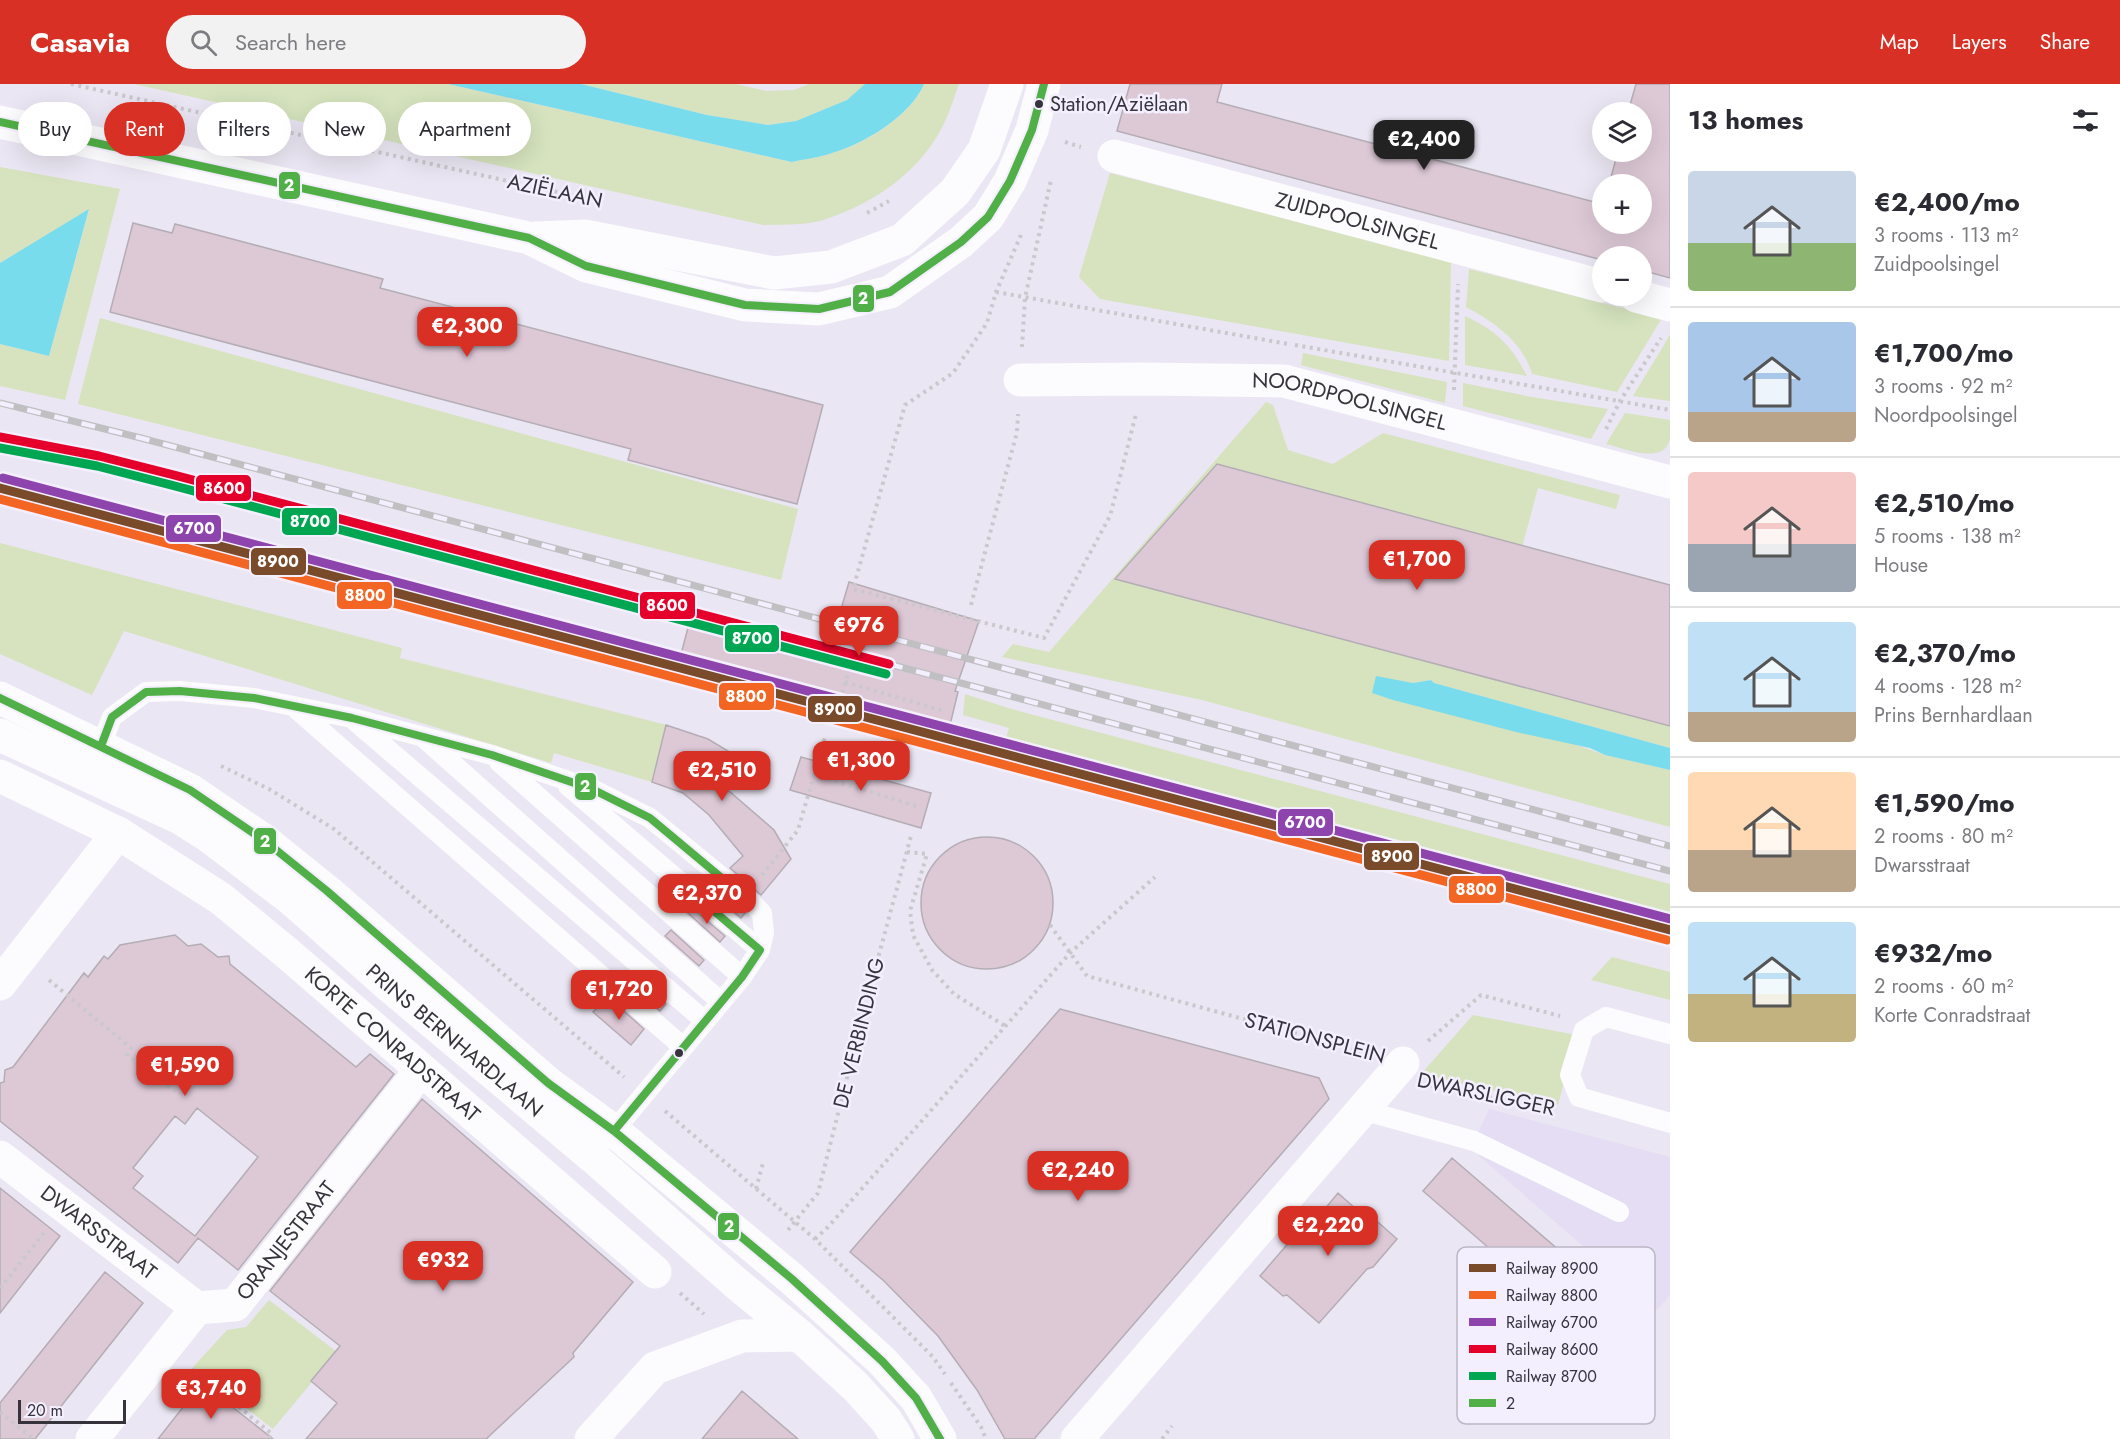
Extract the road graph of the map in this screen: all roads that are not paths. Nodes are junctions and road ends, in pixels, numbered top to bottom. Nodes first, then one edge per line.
1 (1007, 84) edge
2 (1044, 84) edge
3 (0, 122) edge
4 (1114, 156) dead end
5 (529, 238) junction
6 (1592, 283) edge
7 (1649, 306) edge
8 (1667, 319) edge
9 (1020, 380) dead end
10 (1670, 482) edge
11 (0, 698) edge
12 (294, 706) junction
13 (352, 718) junction
14 (0, 735) edge
15 (421, 735) junction
16 (101, 746) junction
17 (492, 755) junction
18 (0, 776) edge
19 (89, 776) junction
20 (560, 779) junction
21 (118, 833) junction
22 (759, 950) junction
23 (742, 977) junction
24 (0, 984) edge
25 (721, 1002) junction
26 (705, 1021) junction
27 (1670, 1034) edge
28 (683, 1047) junction
29 (1403, 1063) road end
30 (422, 1070) junction
31 (1362, 1110) junction
32 (1670, 1123) edge
33 (614, 1131) junction
34 (0, 1157) edge
35 (593, 1157) junction
36 (1619, 1212) dead end
37 (655, 1272) dead end
38 (197, 1308) junction
39 (850, 1333) junction
40 (799, 1335) junction
41 (92, 1439) edge
42 (591, 1439) edge
43 (898, 1439) edge
44 (940, 1439) edge
45 (1077, 1439) edge

1 - 5 street, AZIËLAAN
2 - 5 street, AZIËLAAN
3 - 5 street, AZIËLAAN
4 - 6 street, ZUIDPOOLSINGEL
7 - 8 street
9 - 10 street, NOORDPOOLSINGEL
11 - 16 street, PRINS BERNHARDLAAN
12 - 13 lane
12 - 16 lane
12 - 28 lane
13 - 15 lane
13 - 26 lane
14 - 19 street, PRINS BERNHARDLAAN
15 - 17 lane
15 - 25 lane
16 - 19 lane
16 - 33 street, PRINS BERNHARDLAAN
17 - 20 lane
17 - 23 lane
18 - 21 street, KORTE CONRADSTRAAT
19 - 35 street, PRINS BERNHARDLAAN
20 - 22 lane
20 - 22 lane
21 - 24 street
21 - 30 street, KORTE CONRADSTRAAT
22 - 23 lane
23 - 25 lane
25 - 26 lane
26 - 28 lane
27 - 32 lane, DWARSLIGGER
28 - 33 lane
29 - 31 street, STATIONSPLEIN
30 - 37 street, KORTE CONRADSTRAAT
30 - 38 street, ORANJESTRAAT
31 - 36 lane
31 - 45 street, STATIONSPLEIN
33 - 35 lane
33 - 39 street, PRINS BERNHARDLAAN
34 - 38 street, DWARSSTRAAT
35 - 40 street, PRINS BERNHARDLAAN
38 - 41 street
39 - 40 lane
39 - 44 street, PRINS BERNHARDLAAN
40 - 42 street
40 - 43 street, PRINS BERNHARDLAAN

